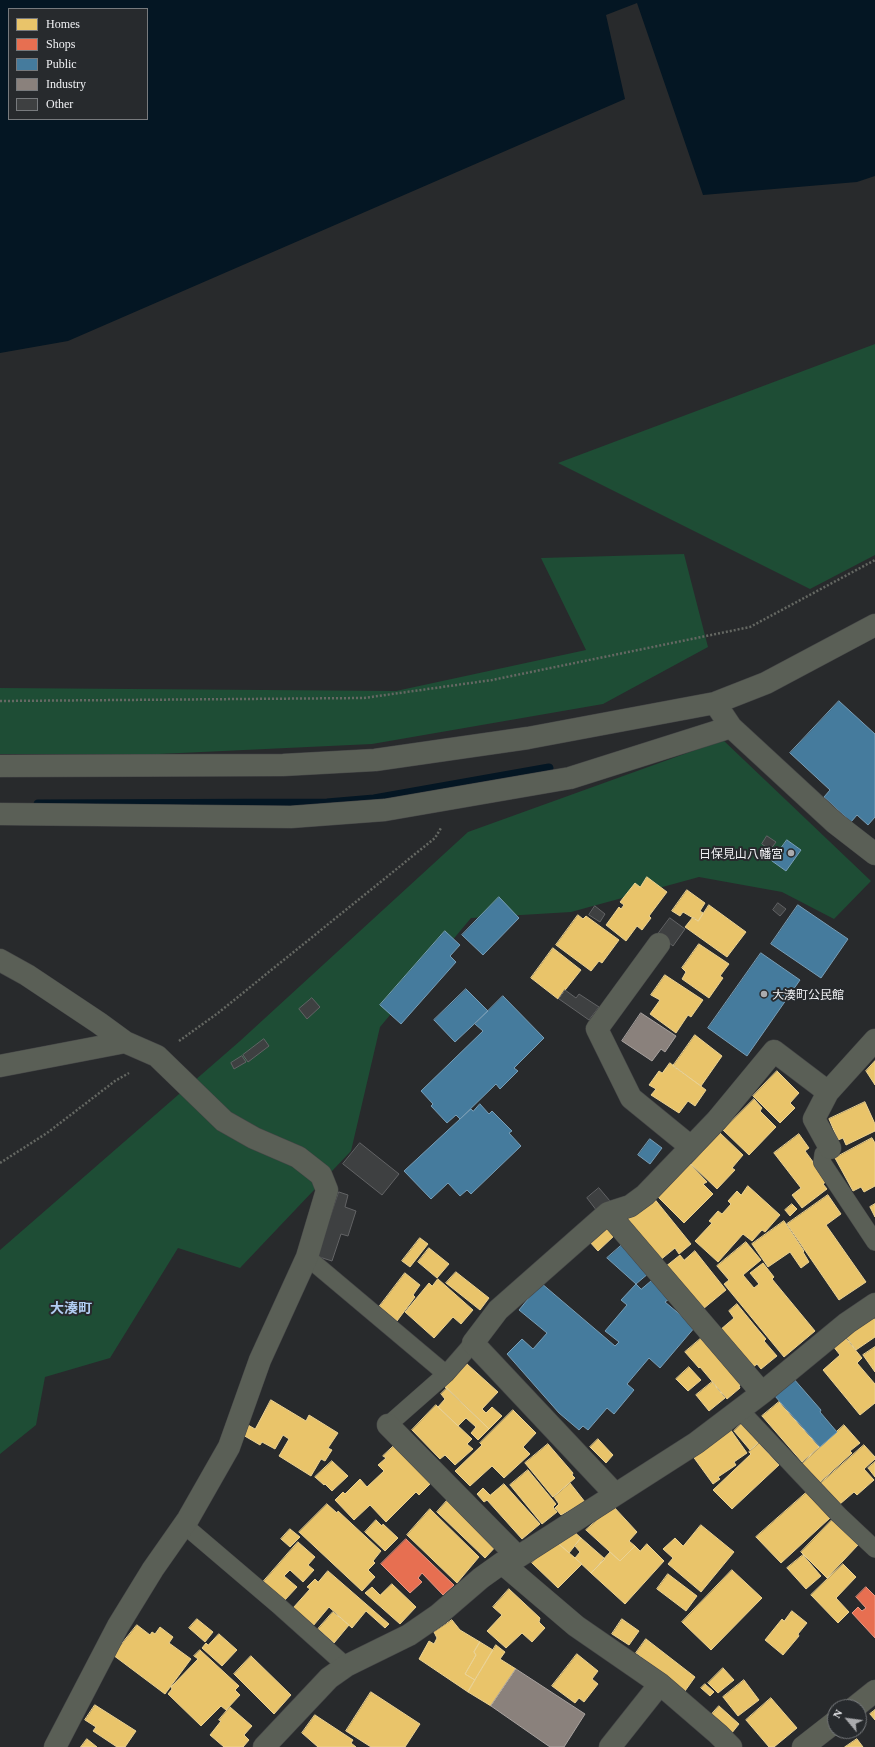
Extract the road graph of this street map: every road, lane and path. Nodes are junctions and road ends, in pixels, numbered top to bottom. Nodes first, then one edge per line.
1 (875, 560) edge
2 (875, 625) edge
3 (0, 701) edge
4 (715, 703) junction
5 (730, 727) junction
6 (0, 766) edge
7 (458, 798) junction
8 (0, 814) edge
9 (875, 854) edge
10 (659, 944) dead end
11 (0, 960) edge
12 (875, 1040) edge
13 (125, 1042) junction
14 (157, 1056) junction
15 (0, 1066) edge
16 (828, 1092) junction
17 (691, 1147) junction
18 (830, 1148) joint
19 (0, 1163) edge
20 (608, 1213) junction
21 (875, 1242) edge
22 (307, 1257) junction
23 (875, 1304) edge
24 (473, 1343) junction
25 (446, 1374) junction
26 (762, 1393) junction
27 (740, 1410) junction
28 (388, 1425) joint
29 (615, 1494) junction
30 (184, 1525) junction
31 (875, 1550) edge
32 (510, 1560) junction
33 (346, 1666) junction
34 (660, 1684) junction
35 (875, 1691) edge
36 (865, 1699) edge
37 (827, 1728) edge
38 (55, 1747) edge
39 (264, 1747) edge
40 (610, 1747) edge
41 (730, 1747) edge
42 (803, 1747) edge

1 - 3 path
2 - 4 street
4 - 5 street
4 - 6 street
5 - 7 street
5 - 9 street
7 - 8 street
7 - 14 path
10 - 17 street
11 - 13 street
12 - 16 street
13 - 14 street
13 - 15 street
14 - 19 path
14 - 22 street
16 - 17 street
16 - 18 street
17 - 20 street
18 - 21 lane
20 - 24 street
20 - 26 street
22 - 25 lane
22 - 30 street
23 - 26 street
24 - 25 lane
24 - 29 street
25 - 28 lane
26 - 27 street
27 - 29 street
27 - 31 lane
28 - 32 street
29 - 32 street
30 - 33 lane
30 - 38 street
32 - 33 street
32 - 34 street
33 - 39 street
34 - 40 street
34 - 41 street
35 - 36 main road
37 - 42 main road

